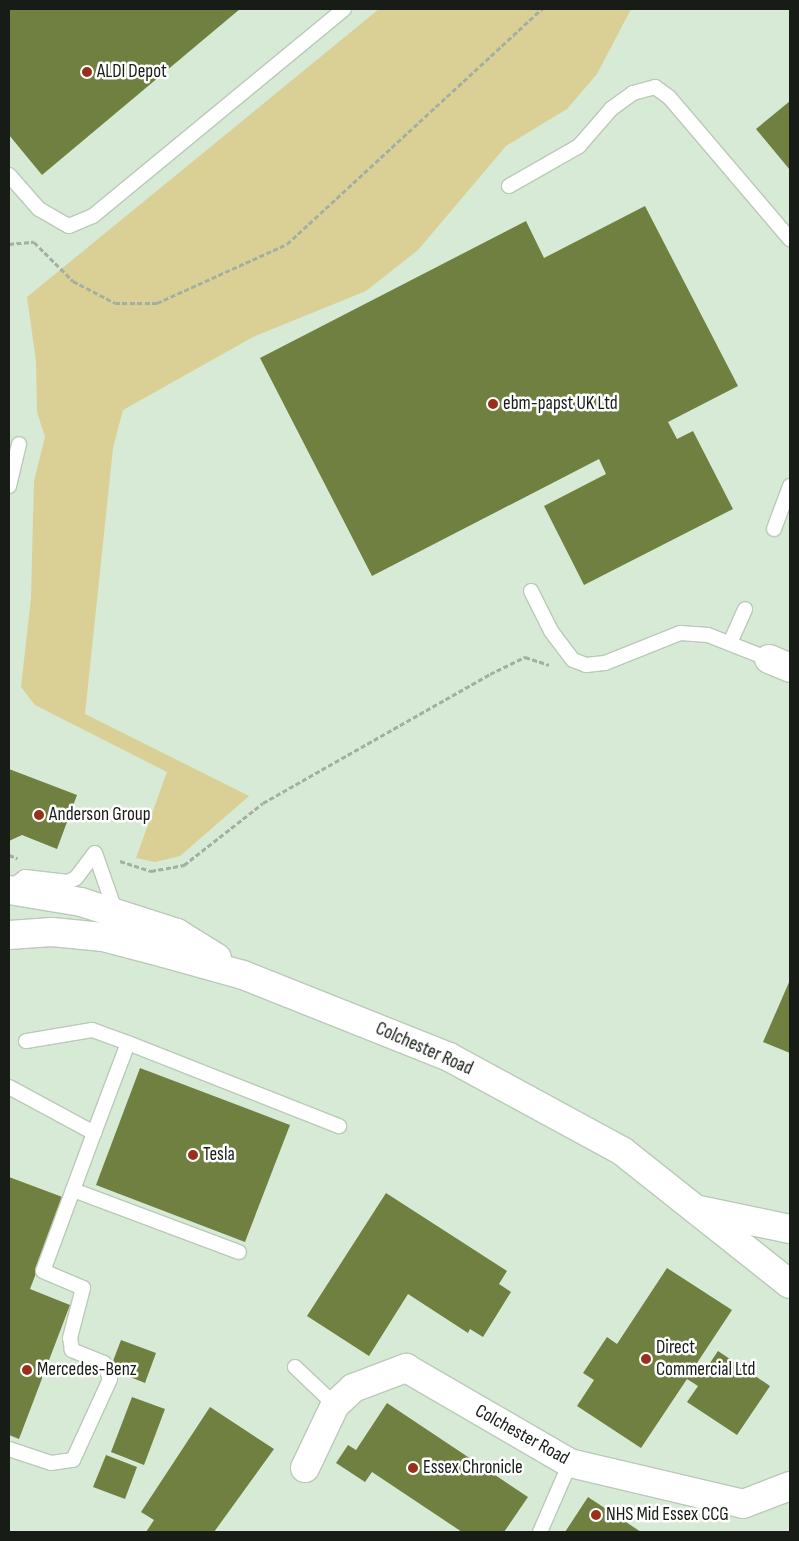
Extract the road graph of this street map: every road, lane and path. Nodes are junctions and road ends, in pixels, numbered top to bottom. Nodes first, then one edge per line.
1 (344, 9) edge
2 (542, 9) edge
3 (9, 175) edge
4 (509, 186) dead end
5 (790, 239) edge
6 (9, 244) edge
7 (19, 444) dead end
8 (9, 486) edge
9 (790, 486) edge
10 (774, 529) dead end
11 (531, 591) dead end
12 (745, 609) dead end
13 (730, 643) junction
14 (780, 663) edge
15 (556, 669) dead end
16 (111, 859) dead end
17 (9, 889) edge
18 (116, 914) junction
19 (9, 935) edge
20 (243, 975) junction
21 (26, 1041) dead end
22 (128, 1043) junction
23 (9, 1087) edge
24 (339, 1126) dead end
25 (94, 1133) junction
26 (73, 1190) junction
27 (693, 1209) junction
28 (790, 1229) edge
29 (240, 1252) dead end
30 (790, 1284) edge
31 (295, 1367) dead end
32 (335, 1405) junction
33 (9, 1449) edge
34 (570, 1462) junction
35 (305, 1468) dead end
36 (790, 1486) edge
37 (540, 1532) edge

1 - 3 lane
2 - 6 path
4 - 5 lane
7 - 8 lane
9 - 10 lane
11 - 13 lane
12 - 13 lane
13 - 14 lane
15 - 16 path
17 - 18 main road, Colchester Road
17 - 18 lane
18 - 20 main road, Colchester Road
19 - 20 main road, Colchester Road
20 - 27 main road, Colchester Road
21 - 22 lane
22 - 24 lane
22 - 25 lane
23 - 25 lane
25 - 26 lane
26 - 29 lane
26 - 33 lane
27 - 28 main road, Colchester Road
27 - 30 main road, Colchester Road
31 - 32 lane
32 - 34 main road, Colchester Road
32 - 35 main road, Colchester Road
34 - 36 main road, Colchester Road
34 - 37 lane

